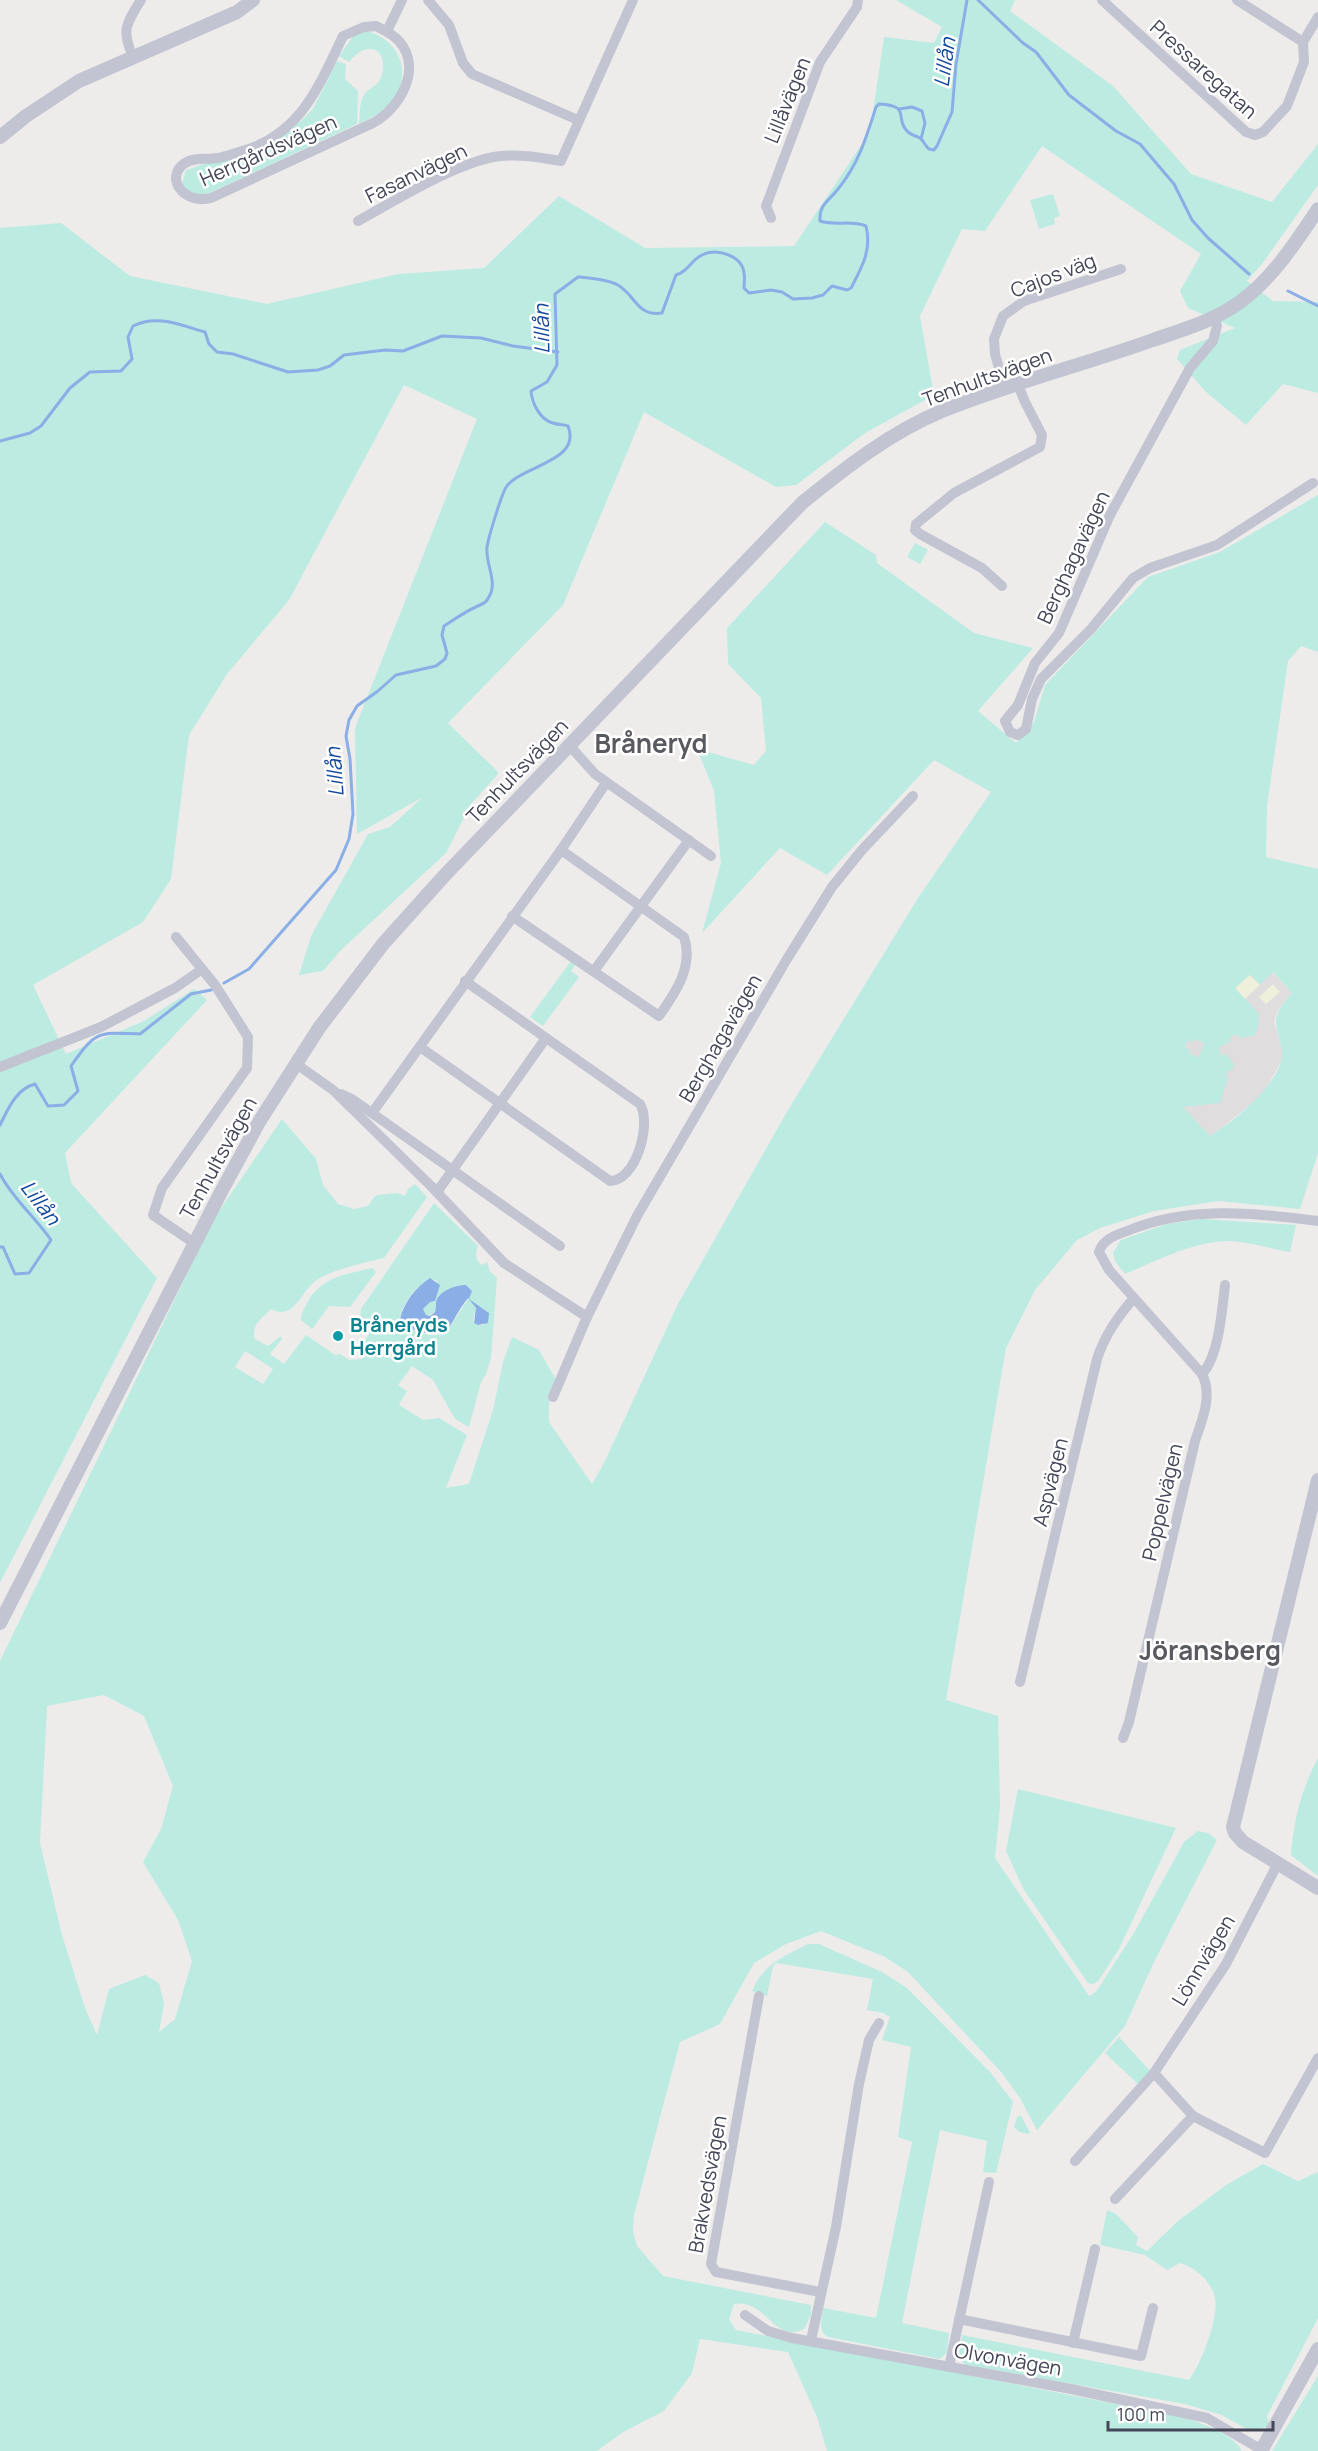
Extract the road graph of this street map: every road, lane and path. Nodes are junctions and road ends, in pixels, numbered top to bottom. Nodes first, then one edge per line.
1 (141, 0) edge
2 (253, 0) edge
3 (402, 0) edge
4 (428, 0) edge
5 (633, 0) edge
6 (858, 0) edge
7 (1102, 0) edge
8 (1237, 0) edge
9 (1318, 16) edge
10 (387, 31) junction
11 (1303, 42) junction
12 (133, 57) junction
13 (578, 120) junction
14 (0, 137) edge
15 (1318, 209) edge
16 (771, 218) dead end
17 (357, 221) dead end
18 (1121, 269) dead end
19 (1213, 317) junction
20 (1018, 385) junction
21 (1005, 390) junction
22 (1312, 483) dead end
23 (1002, 586) dead end
24 (569, 745) junction
25 (606, 783) junction
26 (913, 796) dead end
27 (689, 840) junction
28 (561, 849) junction
29 (711, 856) dead end
30 (641, 906) junction
31 (512, 916) junction
32 (176, 937) dead end
33 (201, 970) junction
34 (594, 971) junction
35 (465, 981) junction
36 (546, 1038) junction
37 (420, 1047) junction
38 (296, 1063) junction
39 (0, 1068) edge
40 (333, 1090) junction
41 (498, 1104) junction
42 (372, 1113) junction
43 (452, 1170) junction
44 (436, 1192) junction
45 (1318, 1221) edge
46 (194, 1243) junction
47 (560, 1246) dead end
48 (1224, 1285) dead end
49 (1133, 1299) junction
50 (587, 1317) junction
51 (1202, 1374) junction
52 (553, 1397) dead end
53 (1318, 1480) edge
54 (0, 1623) edge
55 (1020, 1682) dead end
56 (1123, 1738) dead end
57 (1278, 1863) junction
58 (1318, 1888) edge
59 (759, 1996) dead end
60 (879, 2023) dead end
61 (1318, 2058) edge
62 (1154, 2073) junction
63 (1193, 2116) junction
64 (1075, 2161) dead end
65 (989, 2182) dead end
66 (1115, 2199) dead end
67 (1095, 2249) dead end
68 (820, 2292) junction
69 (1153, 2308) dead end
70 (745, 2315) dead end
71 (958, 2319) junction
72 (811, 2340) junction
73 (1073, 2343) junction
74 (1318, 2349) edge
75 (949, 2367) junction
76 (1261, 2450) edge

1 - 12 street
2 - 12 street
3 - 10 street
4 - 13 street
5 - 13 street
6 - 16 street, Lillåvägen
7 - 11 street, Pressaregatan
8 - 11 street
9 - 11 street
10 - 10 street, Herrgårdsvägen
12 - 14 street
13 - 17 street, Fasanvägen
15 - 19 street, Tenhultsvägen
18 - 21 street, Cajos väg
19 - 20 street, Tenhultsvägen
19 - 22 street, Berghagavägen
20 - 21 street, Tenhultsvägen
20 - 23 street
21 - 24 street, Tenhultsvägen
24 - 25 street
24 - 38 street, Tenhultsvägen
25 - 27 street
25 - 28 street
26 - 50 street, Berghagavägen
27 - 29 street
27 - 30 street
28 - 30 street
28 - 31 street
30 - 34 street
30 - 34 street
31 - 34 street
31 - 35 street
32 - 33 street
33 - 39 street
33 - 46 street
35 - 36 street
35 - 37 street
36 - 41 street
36 - 41 street
37 - 41 street
37 - 42 street
38 - 40 street
38 - 46 street, Tenhultsvägen
40 - 42 street
40 - 44 street
41 - 43 street
42 - 43 street
43 - 44 street
43 - 47 street
44 - 50 street
45 - 49 street
46 - 54 street, Tenhultsvägen
48 - 51 street
49 - 51 street
49 - 55 street, Aspvägen
50 - 52 street, Berghagavägen
51 - 56 street, Poppelvägen
53 - 57 street
57 - 58 street
57 - 62 street, Lönnvägen
59 - 68 street, Brakvedsvägen
60 - 68 street
61 - 63 street
62 - 63 street
62 - 64 street, Lönnvägen
63 - 66 street
65 - 71 street
67 - 73 street
68 - 72 street
69 - 73 street
70 - 72 street, Olvonvägen
71 - 73 street
71 - 75 street
72 - 75 street, Olvonvägen
74 - 76 street
75 - 76 street, Olvonvägen

